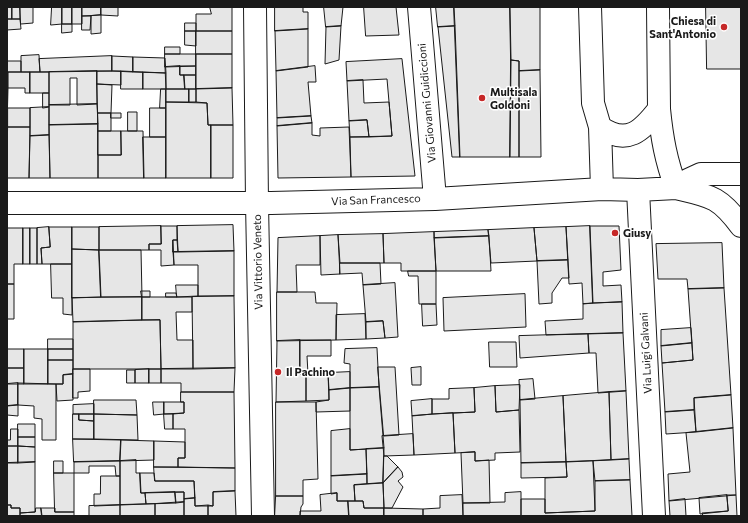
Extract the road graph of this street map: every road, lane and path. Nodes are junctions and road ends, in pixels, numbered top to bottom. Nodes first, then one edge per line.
1 (255, 7) edge
2 (419, 7) edge
3 (590, 7) edge
4 (658, 7) edge
5 (660, 109) junction
6 (600, 127) junction
7 (741, 174) edge
8 (676, 188) junction
9 (602, 189) junction
10 (638, 190) junction
11 (435, 199) junction
12 (7, 203) edge
13 (257, 203) junction
14 (741, 226) edge
15 (263, 516) edge
16 (654, 516) edge

1 - 13 street, Via Vittorio Veneto
2 - 11 street, Via Giovanni Guidiccioni
3 - 6 street
4 - 5 street
5 - 6 street
5 - 8 street
6 - 9 street
7 - 8 street, Via San Francesco
8 - 10 street, Via San Francesco
8 - 14 street
9 - 10 street, Via San Francesco
9 - 11 street, Via San Francesco
10 - 16 street, Via Luigi Galvani
11 - 13 street, Via San Francesco
12 - 13 street, Via San Francesco
13 - 15 street, Via Vittorio Veneto

